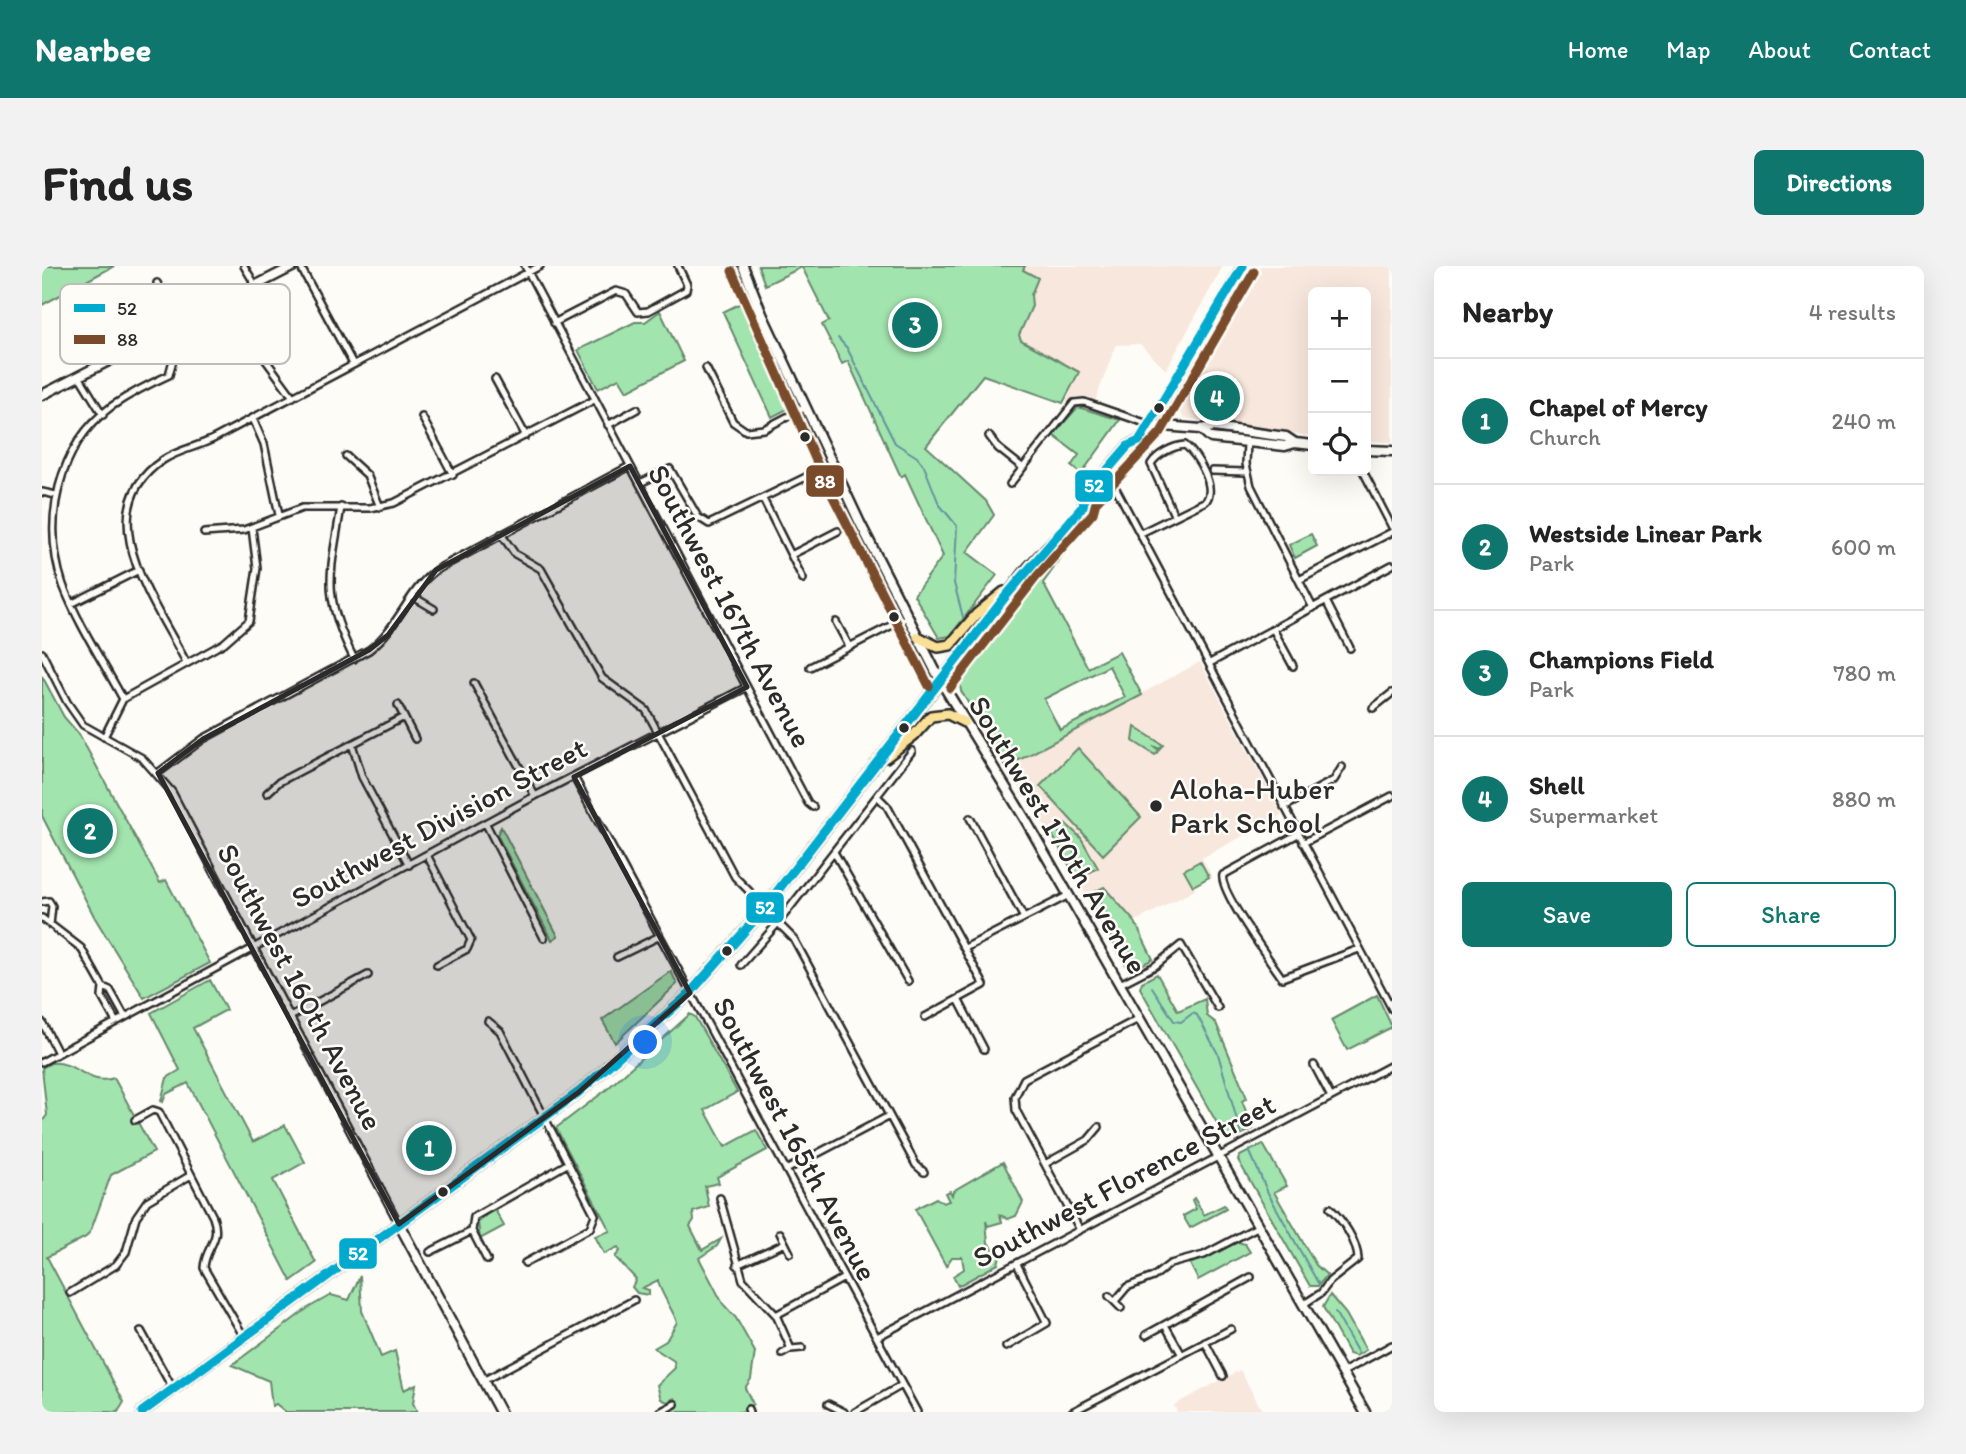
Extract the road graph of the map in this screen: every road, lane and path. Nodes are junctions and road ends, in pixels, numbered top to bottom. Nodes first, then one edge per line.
1 (244, 266) edge
2 (294, 266) edge
3 (300, 266) edge
4 (540, 266) edge
5 (678, 266) edge
6 (743, 266) edge
7 (1242, 266) edge
8 (526, 269) edge
9 (255, 284) edge
10 (260, 284) edge
11 (554, 323) junction
12 (103, 364) edge
13 (172, 364) edge
14 (269, 364) edge
15 (353, 364) junction
16 (706, 368) dead end
17 (79, 376) junction
18 (495, 379) dead end
19 (42, 395) edge
20 (293, 397) junction
21 (594, 400) junction
22 (806, 408) junction
23 (637, 409) dead end
24 (103, 415) junction
25 (422, 417) dead end
26 (253, 419) junction
27 (608, 425) junction
28 (1151, 425) junction
29 (1201, 429) junction
30 (526, 436) junction
31 (989, 436) dead end
32 (1139, 442) junction
33 (1247, 443) junction
34 (1295, 443) junction
35 (1308, 444) edge
36 (1371, 450) edge
37 (1392, 451) edge
38 (346, 456) dead end
39 (630, 466) junction
40 (1022, 467) junction
41 (1212, 471) dead end
42 (1247, 472) junction
43 (453, 475) junction
44 (808, 476) dead end
45 (1366, 476) edge
46 (1112, 481) junction
47 (640, 483) junction
48 (1010, 484) dead end
49 (42, 492) edge
50 (56, 495) junction
51 (763, 499) junction
52 (1083, 506) junction
53 (341, 507) junction
54 (380, 507) junction
55 (279, 515) junction
56 (1174, 515) junction
57 (253, 528) junction
58 (1392, 529) edge
59 (838, 531) dead end
60 (204, 533) dead end
61 (1141, 533) junction
62 (501, 534) junction
63 (791, 555) junction
64 (1392, 565) edge
65 (139, 570) junction
66 (803, 579) dead end
67 (1019, 579) junction
68 (1299, 580) junction
69 (412, 596) junction
70 (1326, 601) junction
71 (71, 604) junction
72 (1313, 608) junction
73 (435, 609) dead end
74 (908, 617) junction
75 (836, 622) dead end
76 (1273, 629) junction
77 (918, 637) junction
78 (849, 646) junction
79 (1350, 648) dead end
80 (42, 653) edge
81 (354, 659) junction
82 (186, 662) junction
83 (1210, 663) junction
84 (1293, 666) dead end
85 (810, 667) dead end
86 (940, 680) junction
87 (474, 683) dead end
88 (747, 687) junction
89 (1392, 694) edge
90 (123, 699) junction
91 (398, 705) dead end
92 (1373, 708) dead end
93 (404, 717) junction
94 (964, 722) junction
95 (659, 731) junction
96 (104, 737) junction
97 (415, 739) dead end
98 (352, 744) junction
99 (912, 751) dead end
100 (876, 764) junction
101 (1342, 767) dead end
102 (158, 773) junction
103 (574, 776) junction
104 (267, 793) dead end
105 (535, 796) junction
106 (877, 796) junction
107 (1392, 796) edge
108 (813, 807) dead end
109 (1284, 807) junction
110 (970, 818) dead end
111 (486, 824) junction
112 (1298, 834) junction
113 (1303, 843) junction
114 (834, 852) junction
115 (427, 855) junction
116 (409, 865) junction
117 (750, 892) dead end
118 (1069, 895) junction
119 (42, 902) edge
120 (42, 918) edge
121 (1024, 918) junction
122 (778, 923) junction
123 (50, 925) junction
124 (660, 936) junction
125 (544, 937) dead end
126 (254, 948) junction
127 (965, 948) junction
128 (1359, 949) junction
129 (617, 957) dead end
130 (437, 965) dead end
131 (741, 965) dead end
132 (368, 975) dead end
133 (908, 981) dead end
134 (1120, 984) junction
135 (103, 987) junction
136 (690, 993) junction
137 (958, 999) junction
138 (1218, 1009) dead end
139 (1392, 1009) edge
140 (125, 1017) junction
141 (290, 1017) junction
142 (925, 1017) dead end
143 (1140, 1018) junction
144 (42, 1021) edge
145 (488, 1021) dead end
146 (116, 1022) junction
147 (984, 1049) dead end
148 (58, 1053) junction
149 (42, 1062) edge
150 (1314, 1065) dead end
151 (1392, 1065) edge
152 (1331, 1097) junction
153 (889, 1116) junction
154 (546, 1117) junction
155 (135, 1119) dead end
156 (1099, 1127) dead end
157 (1219, 1156) junction
158 (567, 1164) junction
159 (1045, 1164) junction
160 (786, 1170) junction
161 (924, 1172) dead end
162 (191, 1175) junction
163 (720, 1198) dead end
164 (1330, 1208) dead end
165 (399, 1224) junction
166 (1259, 1226) junction
167 (1080, 1230) junction
168 (472, 1231) junction
169 (779, 1233) dead end
170 (785, 1243) junction
171 (430, 1252) dead end
172 (790, 1253) dead end
173 (487, 1260) dead end
174 (525, 1263) dead end
175 (1017, 1264) junction
176 (737, 1265) junction
177 (1251, 1277) dead end
178 (844, 1278) junction
179 (70, 1293) dead end
180 (1109, 1296) dead end
181 (634, 1300) dead end
182 (1116, 1300) junction
183 (1304, 1304) junction
184 (1121, 1308) dead end
185 (775, 1315) junction
186 (1165, 1325) junction
187 (1231, 1329) dead end
188 (141, 1331) dead end
189 (1146, 1335) dead end
190 (244, 1337) junction
191 (877, 1337) junction
192 (1206, 1342) junction
193 (1392, 1345) edge
194 (1006, 1347) dead end
195 (802, 1348) dead end
196 (791, 1349) junction
197 (782, 1354) dead end
198 (1182, 1355) junction
199 (1343, 1372) junction
200 (1223, 1376) dead end
201 (483, 1381) junction
202 (902, 1385) junction
203 (173, 1389) junction
204 (675, 1404) dead end
205 (828, 1404) dead end
206 (142, 1412) edge
207 (500, 1412) edge
208 (660, 1412) edge
209 (844, 1412) edge
210 (856, 1412) edge
211 (917, 1412) edge
212 (1072, 1412) edge
213 (1365, 1412) edge

1 - 9 street
2 - 10 main road
3 - 15 street
4 - 8 street
5 - 11 street
6 - 22 main road, Southwest 170th Avenue
7 - 28 main road
8 - 11 street, Southwest 167th Avenue
8 - 15 street
11 - 21 street, Southwest 167th Avenue
12 - 17 main road
13 - 24 street
14 - 20 street
15 - 20 street
16 - 22 street
17 - 19 main road
17 - 24 street
18 - 30 street
20 - 26 street
21 - 27 street, Southwest 167th Avenue
21 - 30 street
22 - 74 main road, Southwest 170th Avenue
23 - 27 street
24 - 50 street
25 - 43 street
26 - 55 street
26 - 65 street
27 - 39 street, Southwest 167th Avenue
28 - 29 main road
28 - 32 main road
28 - 40 street
29 - 33 main road
29 - 34 main road
30 - 43 street
31 - 40 street
32 - 46 main road
32 - 52 main road
33 - 34 main road
33 - 42 street
34 - 35 main road
36 - 37 main road
38 - 54 street
39 - 47 street, Southwest 167th Avenue
39 - 62 street
40 - 48 street
41 - 42 street
42 - 68 street
43 - 54 street
44 - 51 street
45 - 58 street
46 - 52 main road
46 - 61 street
47 - 51 street
47 - 88 street, Southwest 167th Avenue
49 - 50 street
50 - 71 street
51 - 63 street
52 - 67 main road
53 - 54 street
53 - 55 street
53 - 81 street
55 - 57 street
56 - 56 street
56 - 61 street
57 - 60 street
57 - 82 street
58 - 68 street
59 - 63 street
61 - 83 street
62 - 69 street
62 - 95 street
63 - 66 street
64 - 70 street
65 - 71 street
65 - 82 street
67 - 77 main road
67 - 86 main road
68 - 72 street
69 - 73 street
69 - 81 street
70 - 72 street
70 - 79 street
71 - 90 street
72 - 76 street
74 - 77 main road, Southwest 170th Avenue
74 - 78 street
75 - 78 street
76 - 83 street
76 - 84 street
77 - 86 main road, Southwest 170th Avenue
78 - 85 street
80 - 96 street, Southwest 160th Avenue
81 - 102 street
82 - 90 street
83 - 109 street
86 - 94 main road, Southwest 170th Avenue
86 - 100 main road
87 - 105 street
88 - 95 street, Southwest Division Street
88 - 108 street, Southwest 167th Avenue
89 - 92 street
90 - 96 street
91 - 93 street
93 - 97 street
93 - 98 street
94 - 100 main road
94 - 118 main road, Southwest 170th Avenue
95 - 103 street, Southwest Division Street
95 - 117 street
96 - 102 street, Southwest 160th Avenue
98 - 104 street
98 - 116 street
99 - 106 street
100 - 136 main road
101 - 109 street
102 - 126 street, Southwest 160th Avenue
103 - 105 street, Southwest Division Street
103 - 124 street, Southwest 165th Avenue
105 - 111 street, Southwest Division Street
106 - 114 street
106 - 127 street
107 - 113 street
109 - 112 street
110 - 121 street
111 - 115 street, Southwest Division Street
111 - 125 street
112 - 113 street
112 - 128 street
113 - 128 street
114 - 122 street
114 - 133 street
115 - 116 street, Southwest Division Street
115 - 130 street
116 - 126 street, Southwest Division Street
118 - 121 street
118 - 134 main road, Southwest 170th Avenue
119 - 123 street
120 - 123 street
121 - 127 street
122 - 131 street
122 - 153 street
123 - 135 street
124 - 129 street
124 - 136 street, Southwest 165th Avenue
126 - 140 street, Southwest Division Street
126 - 141 street, Southwest 160th Avenue
127 - 137 street
128 - 139 street
132 - 141 street
134 - 138 street
134 - 143 main road, Southwest 170th Avenue
135 - 140 street
135 - 146 street
136 - 154 main road
136 - 160 street, Southwest 165th Avenue
137 - 142 street
137 - 147 street
140 - 146 street, Southwest Division Street
141 - 165 street, Southwest 160th Avenue
143 - 157 main road, Southwest 170th Avenue
143 - 159 street
144 - 148 street
145 - 154 street
146 - 148 street, Southwest Division Street
148 - 149 street, Southwest Division Street
150 - 152 street
151 - 152 street, Southwest Florence Street
152 - 157 street, Southwest Florence Street
153 - 160 street
153 - 161 street
154 - 158 street
154 - 165 main road
155 - 162 street
156 - 159 street
157 - 166 main road, Southwest 170th Avenue
157 - 167 street, Southwest Florence Street
158 - 168 street
158 - 174 street
159 - 167 street
160 - 178 street, Southwest 165th Avenue
162 - 179 street
162 - 190 street
163 - 176 street
164 - 183 street
165 - 190 main road
165 - 201 main road, Southwest 160th Avenue
166 - 182 street
166 - 183 main road, Southwest 170th Avenue
167 - 175 street, Southwest Florence Street
168 - 171 street
168 - 173 street
169 - 170 street
170 - 172 street
170 - 176 street
175 - 191 street, Southwest Florence Street
175 - 194 street
176 - 185 street
177 - 186 street
178 - 185 street
178 - 191 street, Southwest 165th Avenue
180 - 182 street
181 - 201 street
182 - 184 street
183 - 199 main road, Southwest 170th Avenue
185 - 196 street
186 - 189 street
186 - 198 street
187 - 192 street
188 - 203 street
190 - 203 main road
191 - 202 street, Southwest 165th Avenue
192 - 198 street
192 - 200 street
193 - 199 street
195 - 196 street
196 - 197 street
198 - 212 street
199 - 213 main road, Southwest 170th Avenue
201 - 207 main road, Southwest 160th Avenue
202 - 210 street
202 - 211 street, Southwest 165th Avenue
203 - 206 main road
204 - 208 street
205 - 209 street

